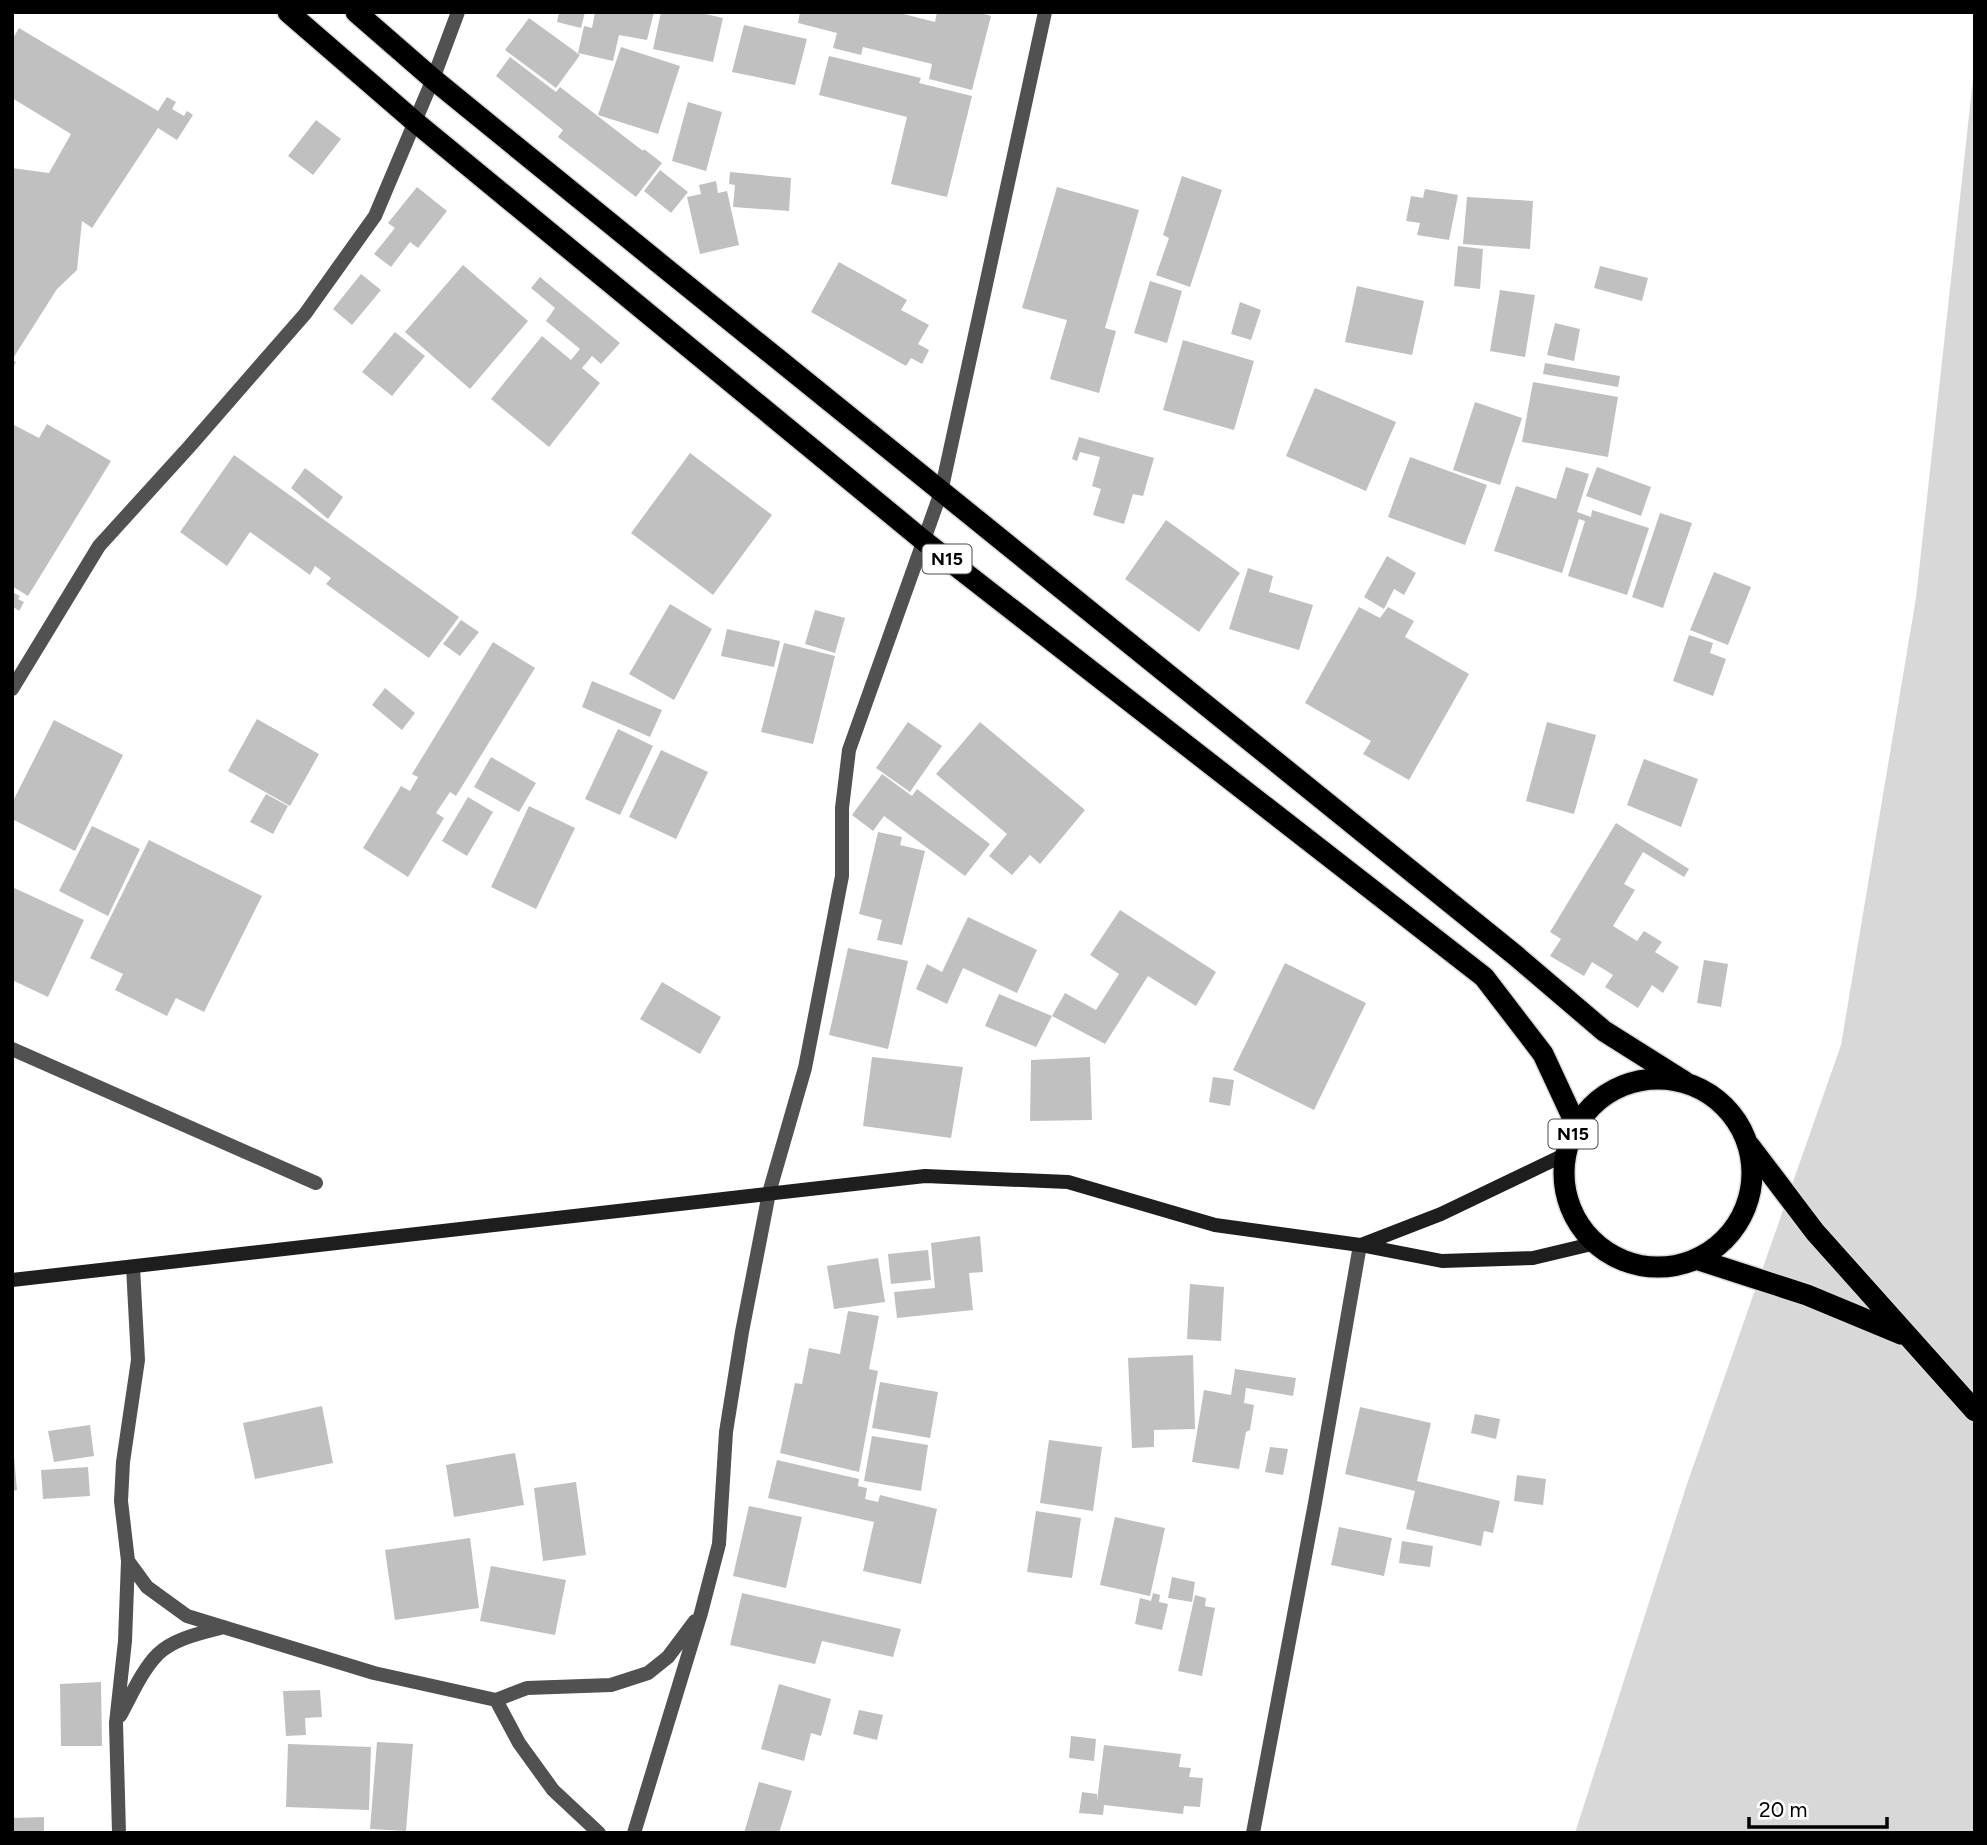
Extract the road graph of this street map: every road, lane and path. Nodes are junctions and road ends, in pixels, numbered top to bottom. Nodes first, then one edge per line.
1 (288, 12) edge
2 (356, 12) edge
3 (458, 12) edge
4 (1045, 12) edge
5 (433, 79) junction
6 (414, 121) junction
7 (941, 492) junction
8 (925, 541) junction
9 (12, 689) edge
10 (12, 1049) edge
11 (1685, 1082) junction
12 (1576, 1125) junction
13 (1748, 1143) junction
14 (1566, 1154) junction
15 (316, 1183) dead end
16 (769, 1193) junction
17 (1596, 1243) junction
18 (1360, 1245) junction
19 (1696, 1259) junction
20 (133, 1267) junction
21 (12, 1280) edge
22 (1906, 1336) junction
23 (1975, 1411) edge
24 (128, 1561) junction
25 (701, 1613) junction
26 (226, 1626) junction
27 (496, 1700) junction
28 (116, 1723) junction
29 (119, 1833) edge
30 (599, 1833) edge
31 (634, 1833) edge
32 (1254, 1833) edge

1 - 6 highway, N15
2 - 5 highway, N15
3 - 5 street
4 - 7 street
5 - 6 street
5 - 7 highway, N15
6 - 8 highway, N15
6 - 9 street
7 - 8 street
7 - 11 highway, N15
8 - 12 highway, N15
8 - 16 street
10 - 15 street
11 - 12 highway, N15
11 - 13 highway, N15
12 - 14 highway, N15
13 - 19 highway, N15
13 - 22 highway, N15
14 - 17 highway, N15
14 - 18 main road
16 - 18 main road
16 - 20 main road
16 - 25 street
17 - 18 main road
17 - 19 highway, N15
18 - 32 street
19 - 22 highway, N15
20 - 21 main road
20 - 24 street
22 - 23 highway, N15
24 - 26 street
24 - 28 street
25 - 27 street
25 - 31 street
26 - 27 street
26 - 28 street
27 - 30 street
28 - 29 street

